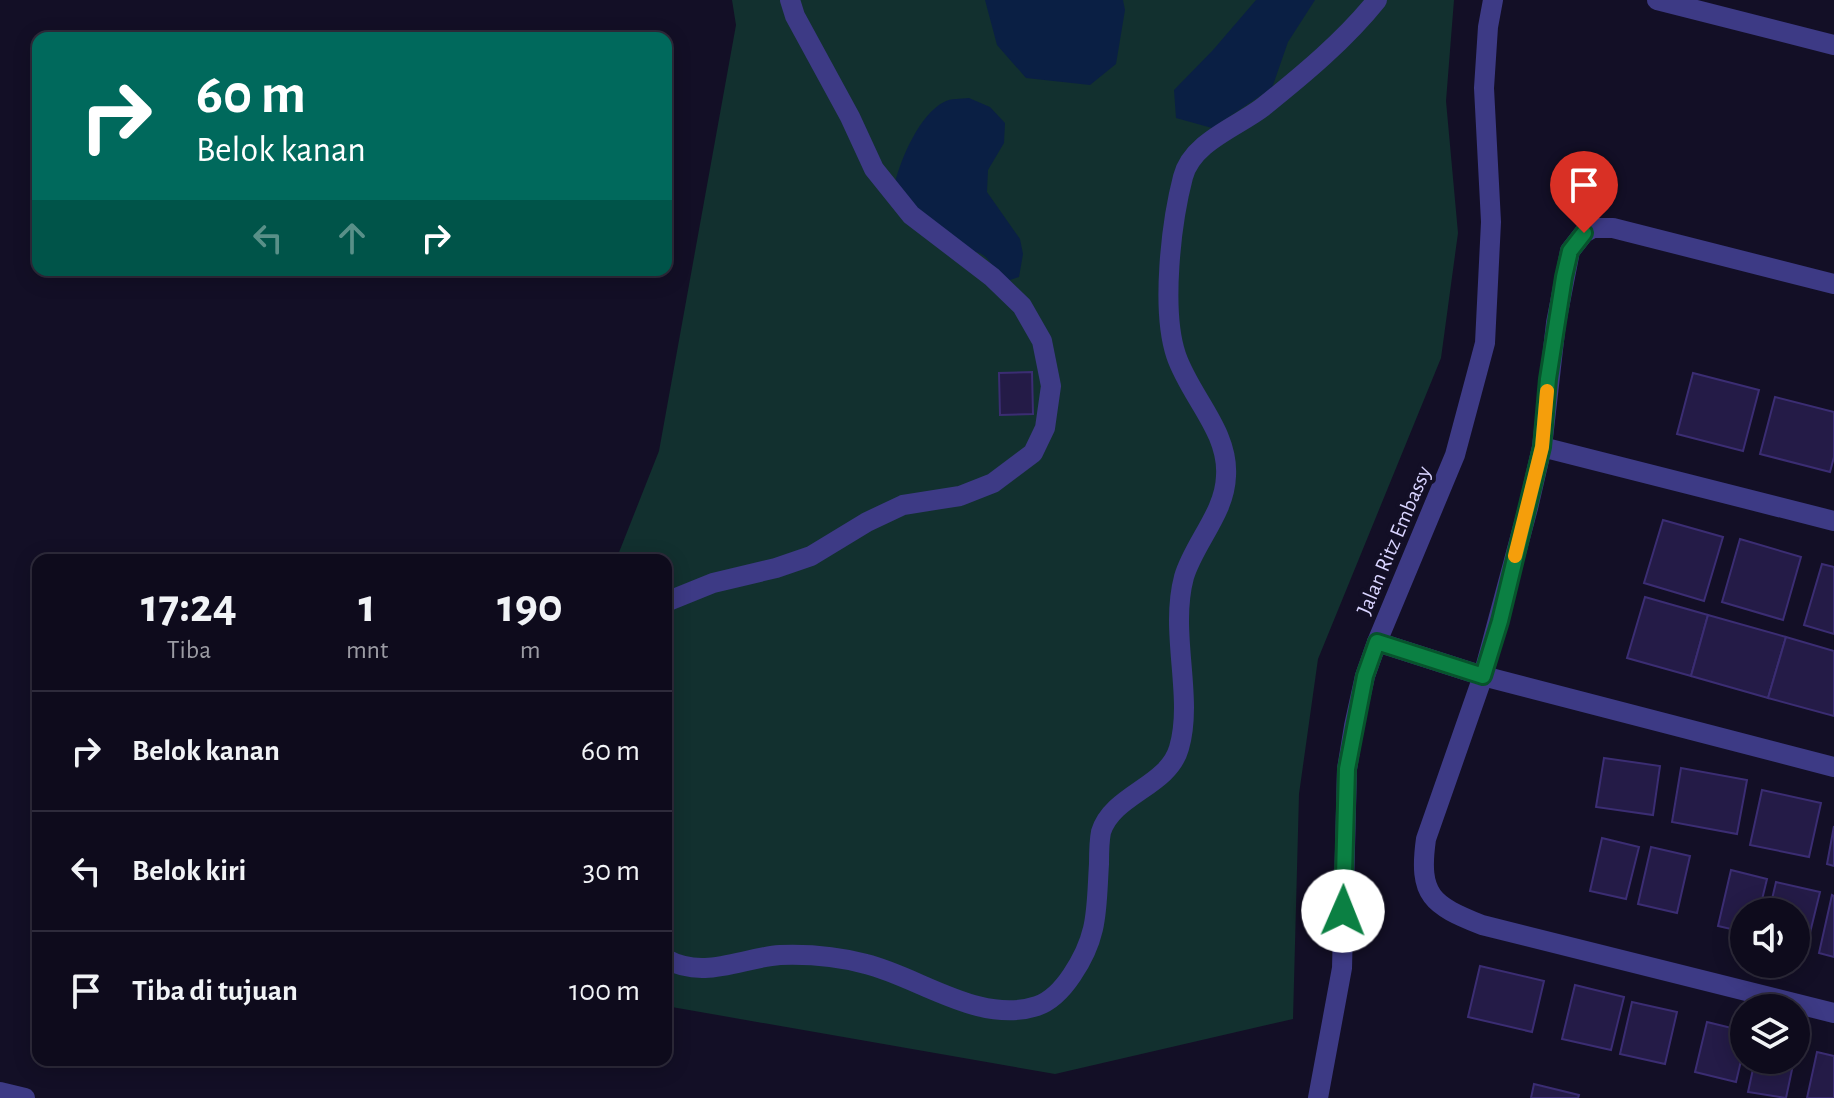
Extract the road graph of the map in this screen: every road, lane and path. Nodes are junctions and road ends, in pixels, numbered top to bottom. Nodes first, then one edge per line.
1 (790, 0) edge
2 (1377, 0) edge
3 (1493, 0) edge
4 (1657, 0) edge
5 (1834, 45) edge
6 (1834, 284) edge
7 (1542, 447) junction
8 (1834, 521) edge
9 (672, 600) edge
10 (1377, 642) junction
11 (1483, 676) junction
12 (1834, 767) edge
13 (672, 962) edge
14 (1834, 1013) edge
15 (0, 1092) edge
16 (25, 1098) edge
17 (1318, 1098) edge

1 - 9 street
2 - 13 street
3 - 10 street, Jalan Ritz Embassy
4 - 5 street
6 - 7 street
7 - 8 street
7 - 11 street
10 - 11 street
10 - 17 street, Jalan Ritz Embassy
11 - 12 street
11 - 14 street
15 - 16 street

